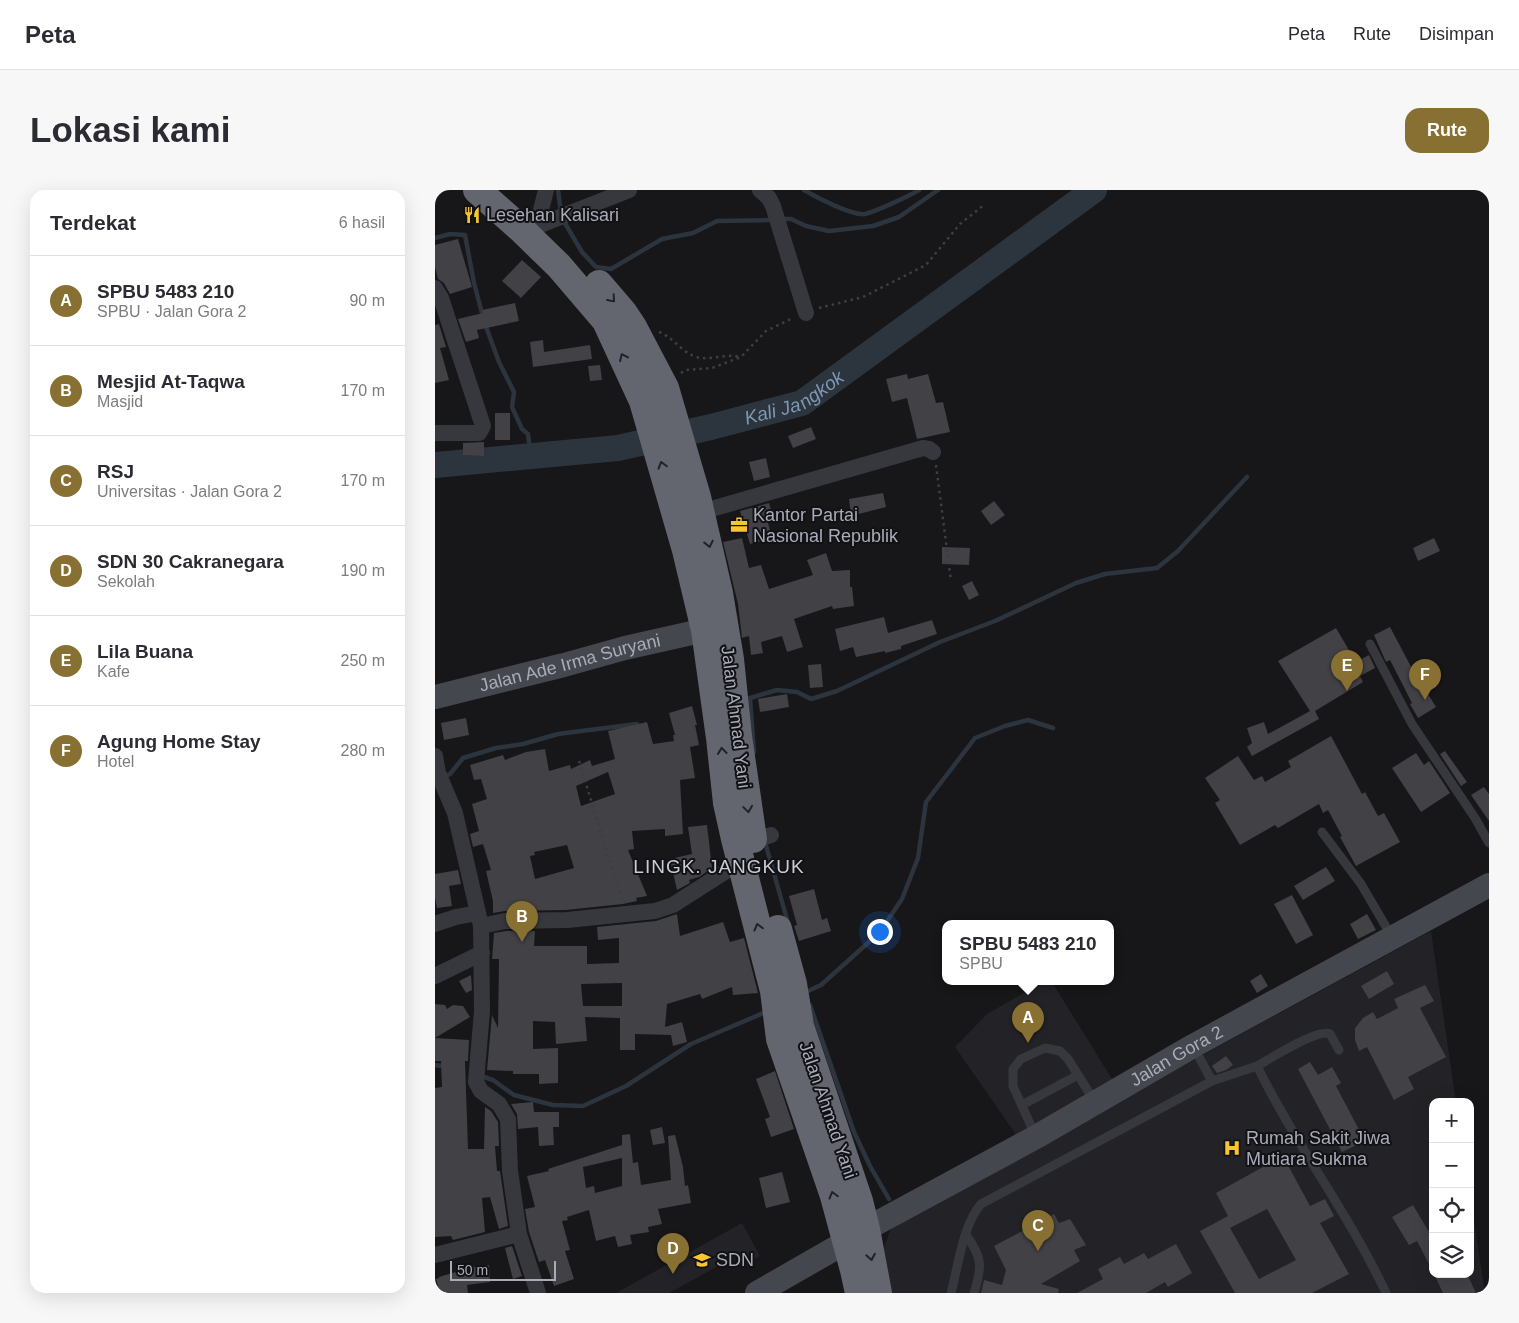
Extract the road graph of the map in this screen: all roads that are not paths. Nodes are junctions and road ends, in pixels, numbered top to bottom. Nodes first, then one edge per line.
1 (477, 190) edge
2 (503, 190) edge
3 (546, 190) edge
4 (629, 190) edge
5 (760, 190) edge
6 (551, 220) junction
7 (435, 288) edge
8 (439, 311) edge
9 (807, 313) road end
10 (654, 394) junction
11 (435, 433) edge
12 (933, 452) road end
13 (691, 507) junction
14 (705, 630) junction
15 (1370, 644) dead end
16 (435, 697) edge
17 (435, 756) edge
18 (439, 780) edge
19 (1321, 832) dead end
20 (1489, 843) edge
21 (756, 845) junction
22 (1489, 884) edge
23 (479, 919) junction
24 (435, 924) edge
25 (1392, 937) junction
26 (481, 953) junction
27 (435, 976) edge
28 (1193, 1046) junction
29 (1339, 1050) dead end
30 (1257, 1066) junction
31 (1079, 1075) junction
32 (1212, 1081) junction
33 (1095, 1102) junction
34 (1021, 1105) junction
35 (1036, 1137) junction
36 (519, 1234) junction
37 (856, 1235) junction
38 (966, 1235) junction
39 (435, 1255) edge
40 (539, 1293) edge
41 (757, 1293) edge
42 (859, 1293) edge
43 (878, 1293) edge
44 (951, 1293) edge
45 (974, 1293) edge
46 (1386, 1293) edge

10 -> 1 highway
2 - 6 highway, Jalan Ahmad Yani
3 - 6 street
4 - 6 street
5 - 9 street
6 -> 10 highway, Jalan Ahmad Yani
7 - 8 street
8 - 11 street
10 - 13 highway, Jalan Ahmad Yani
12 - 13 street
13 - 14 highway
13 -> 21 highway, Jalan Ahmad Yani
14 - 16 street, Jalan Ade Irma Suryani
21 -> 14 highway
15 - 20 lane
17 - 18 street
18 - 23 street
19 - 25 lane
21 - 23 street
21 - 37 highway, Jalan Ahmad Yani
22 - 25 street, Jalan Gora 2
23 - 24 street
23 - 26 street
25 - 28 street, Jalan Gora 2
26 - 27 street
26 - 36 street
28 - 32 lane
28 - 33 street, Jalan Gora 2
29 - 30 lane
30 - 32 lane
30 - 46 lane
31 - 33 lane
31 - 34 lane
31 - 34 lane
32 - 38 lane
33 - 35 street, Jalan Gora 2
34 - 35 lane
35 - 37 street, Jalan Gora 2
36 - 39 street
36 - 40 street
37 - 41 street, Jalan Gora 2
37 - 42 highway
37 -> 43 highway, Jalan Ahmad Yani
38 - 44 lane
38 - 45 lane

